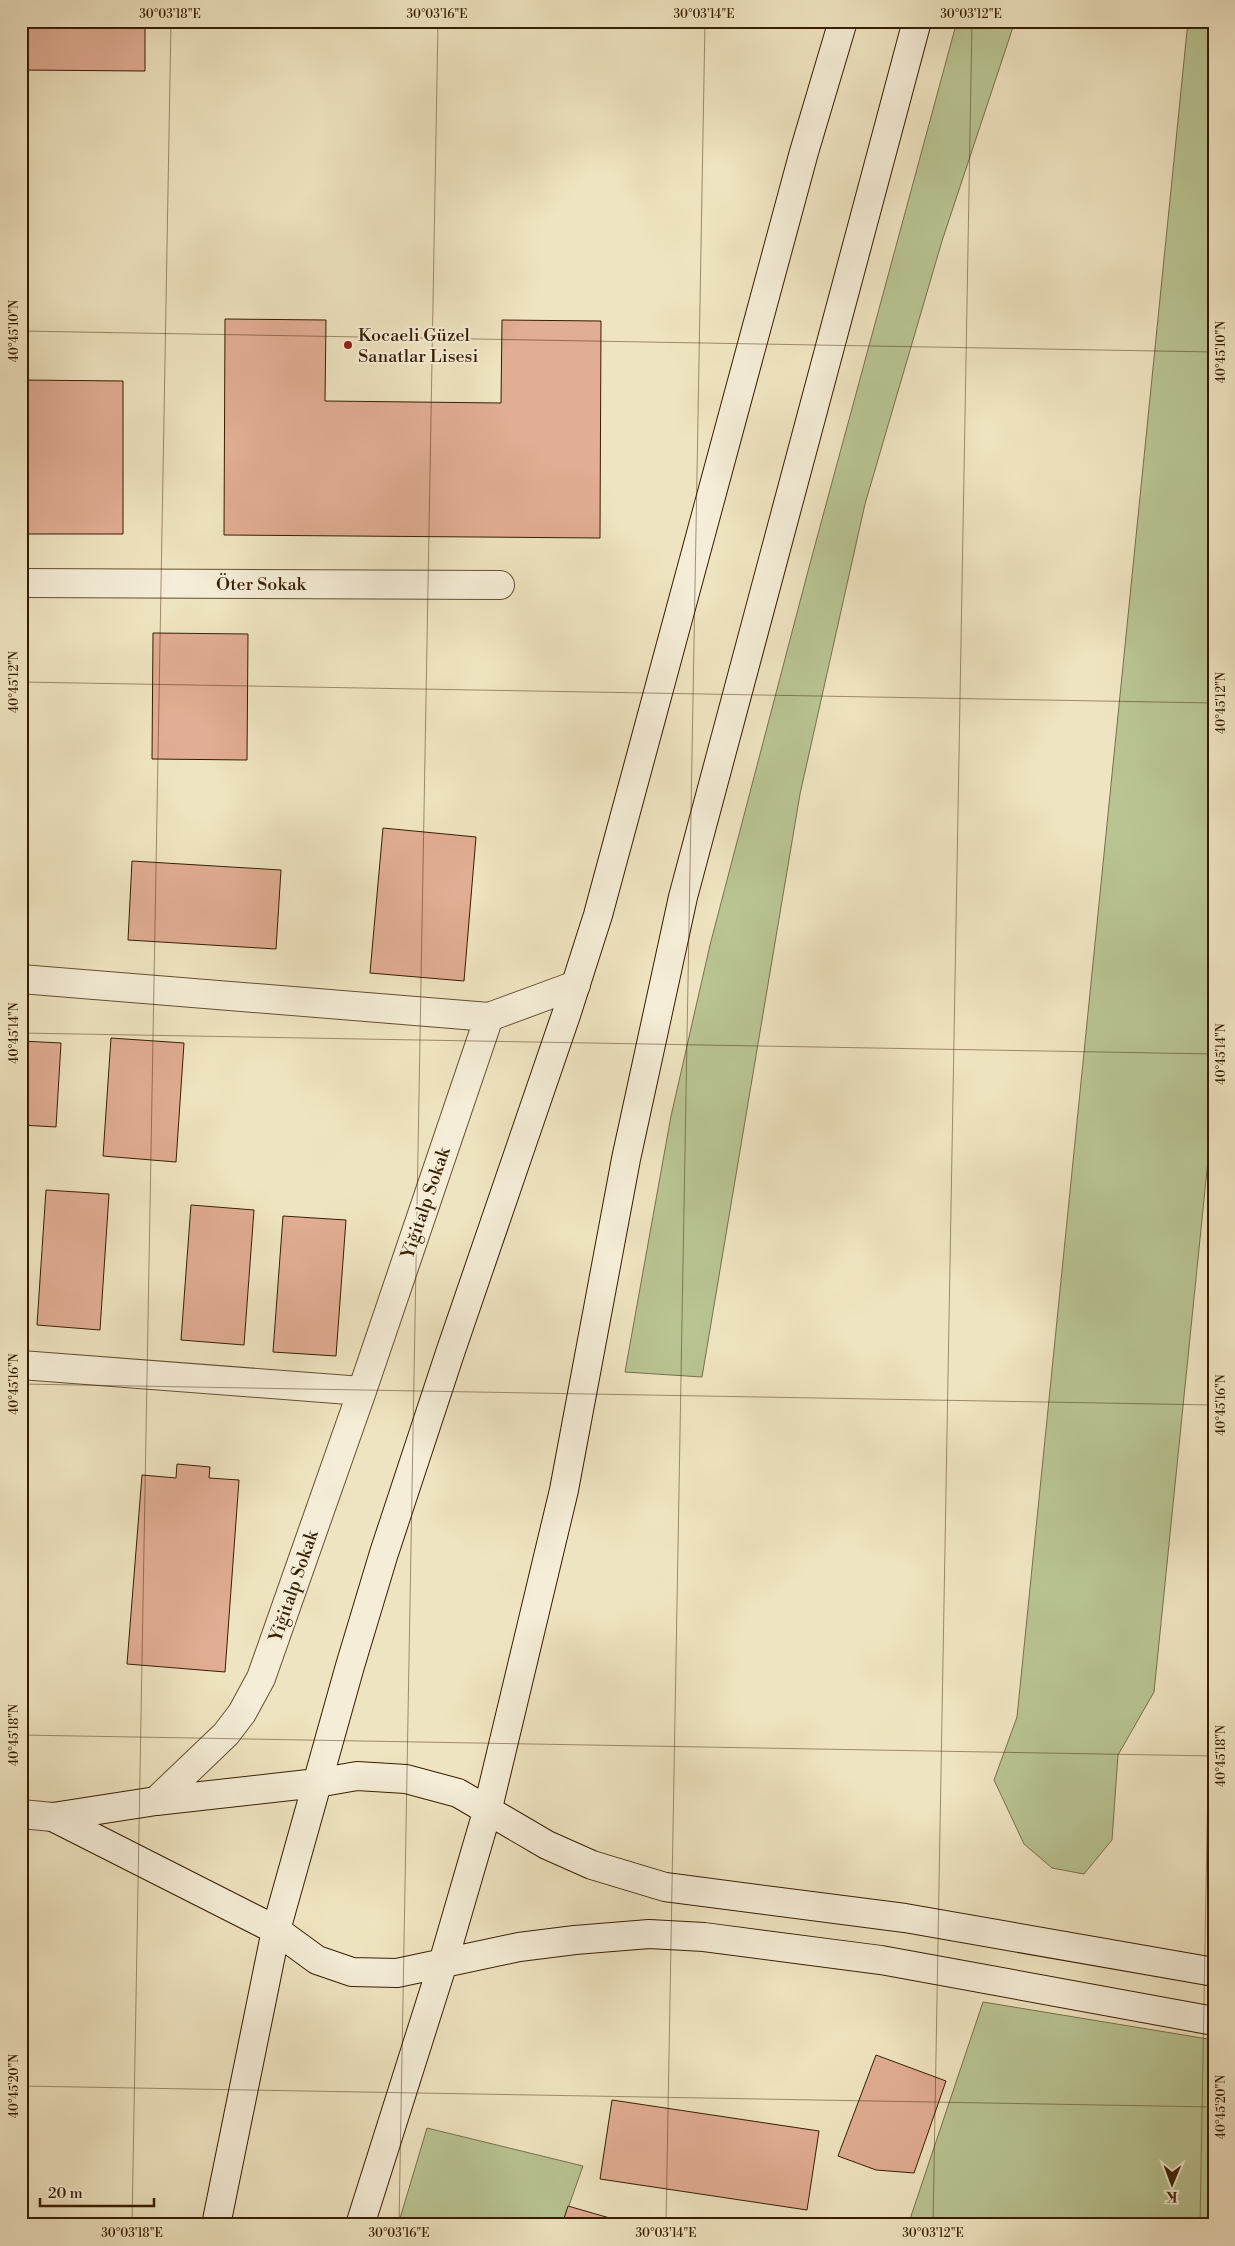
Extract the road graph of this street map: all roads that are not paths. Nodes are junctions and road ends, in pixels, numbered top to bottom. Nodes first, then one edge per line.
1 (843, 21) edge
2 (917, 21) edge
3 (21, 583) edge
4 (500, 584) dead end
5 (21, 979) edge
6 (576, 985) junction
7 (489, 1017) junction
8 (21, 1365) edge
9 (362, 1391) junction
10 (317, 1783) junction
11 (156, 1801) junction
12 (487, 1812) junction
13 (21, 1814) edge
14 (53, 1817) junction
15 (276, 1930) junction
16 (443, 1963) junction
17 (1214, 1972) edge
18 (1214, 2021) edge
19 (216, 2225) edge
20 (360, 2225) edge

1 - 6 main road
2 - 12 main road
3 - 4 main road, Öter Sokak
5 - 7 main road
6 - 7 main road
6 - 10 main road
7 - 9 main road, Yiğitalp Sokak
8 - 9 main road
9 - 11 main road, Yiğitalp Sokak
10 - 11 main road
10 - 12 main road
10 - 15 main road
11 - 14 main road
12 - 16 main road
12 - 17 main road
13 - 14 main road
14 - 15 main road
15 - 16 main road
15 - 19 main road
16 - 18 main road
16 - 20 main road

